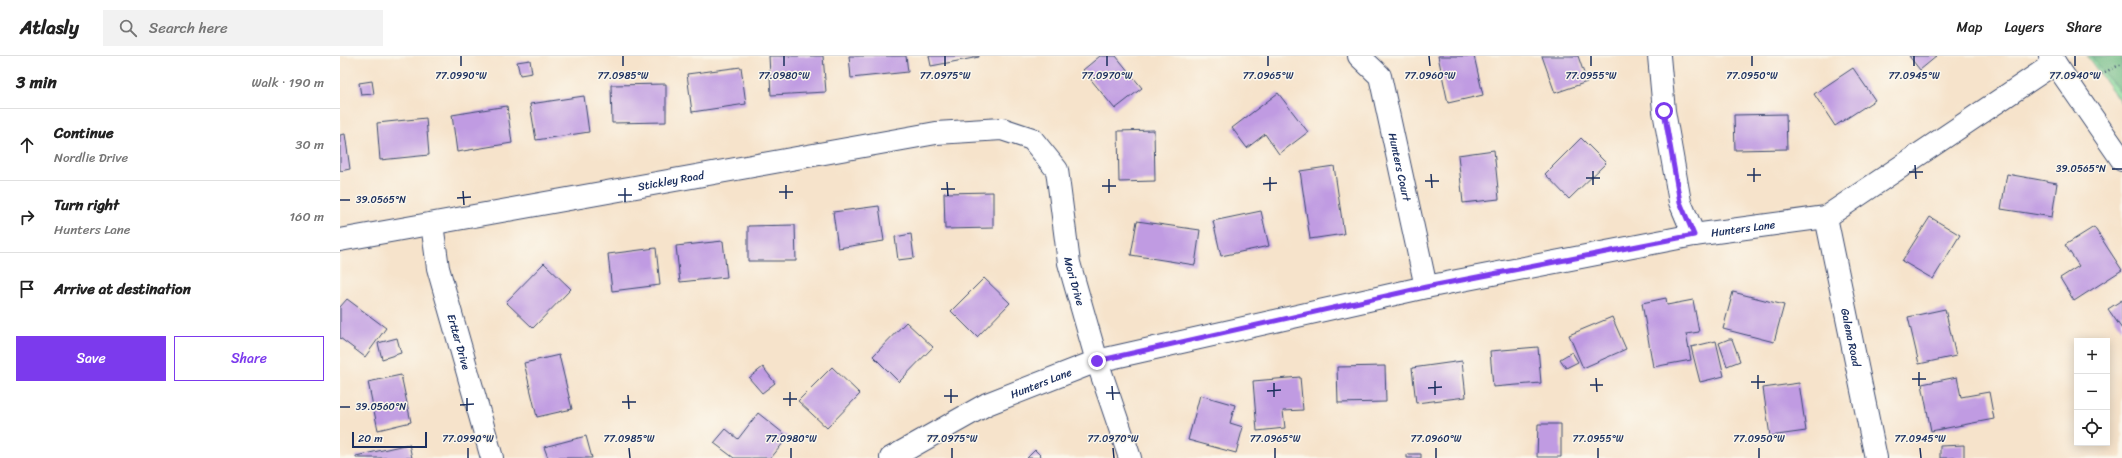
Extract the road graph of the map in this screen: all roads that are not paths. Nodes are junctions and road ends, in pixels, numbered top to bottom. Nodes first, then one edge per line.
1 (1359, 56) edge
2 (1659, 56) edge
3 (2053, 60) edge
4 (1002, 129) joint
5 (2122, 160) edge
6 (1826, 217) junction
7 (432, 224) junction
8 (1694, 235) junction
9 (340, 240) edge
10 (1426, 287) junction
11 (1097, 361) junction
12 (492, 458) edge
13 (891, 458) edge
14 (1130, 458) edge
15 (1876, 458) edge

1 - 10 street, Hunters Court
2 - 8 street
3 - 5 street
3 - 6 street, Hunters Lane
4 - 7 street, Stickley Road
4 - 11 street, Mori Drive
6 - 8 street, Hunters Lane
6 - 15 street, Galena Road
7 - 9 street, Stickley Road
7 - 12 street, Ertter Drive
8 - 10 street, Hunters Lane
10 - 11 street, Hunters Lane
11 - 13 street, Hunters Lane
11 - 14 street, Mori Drive

